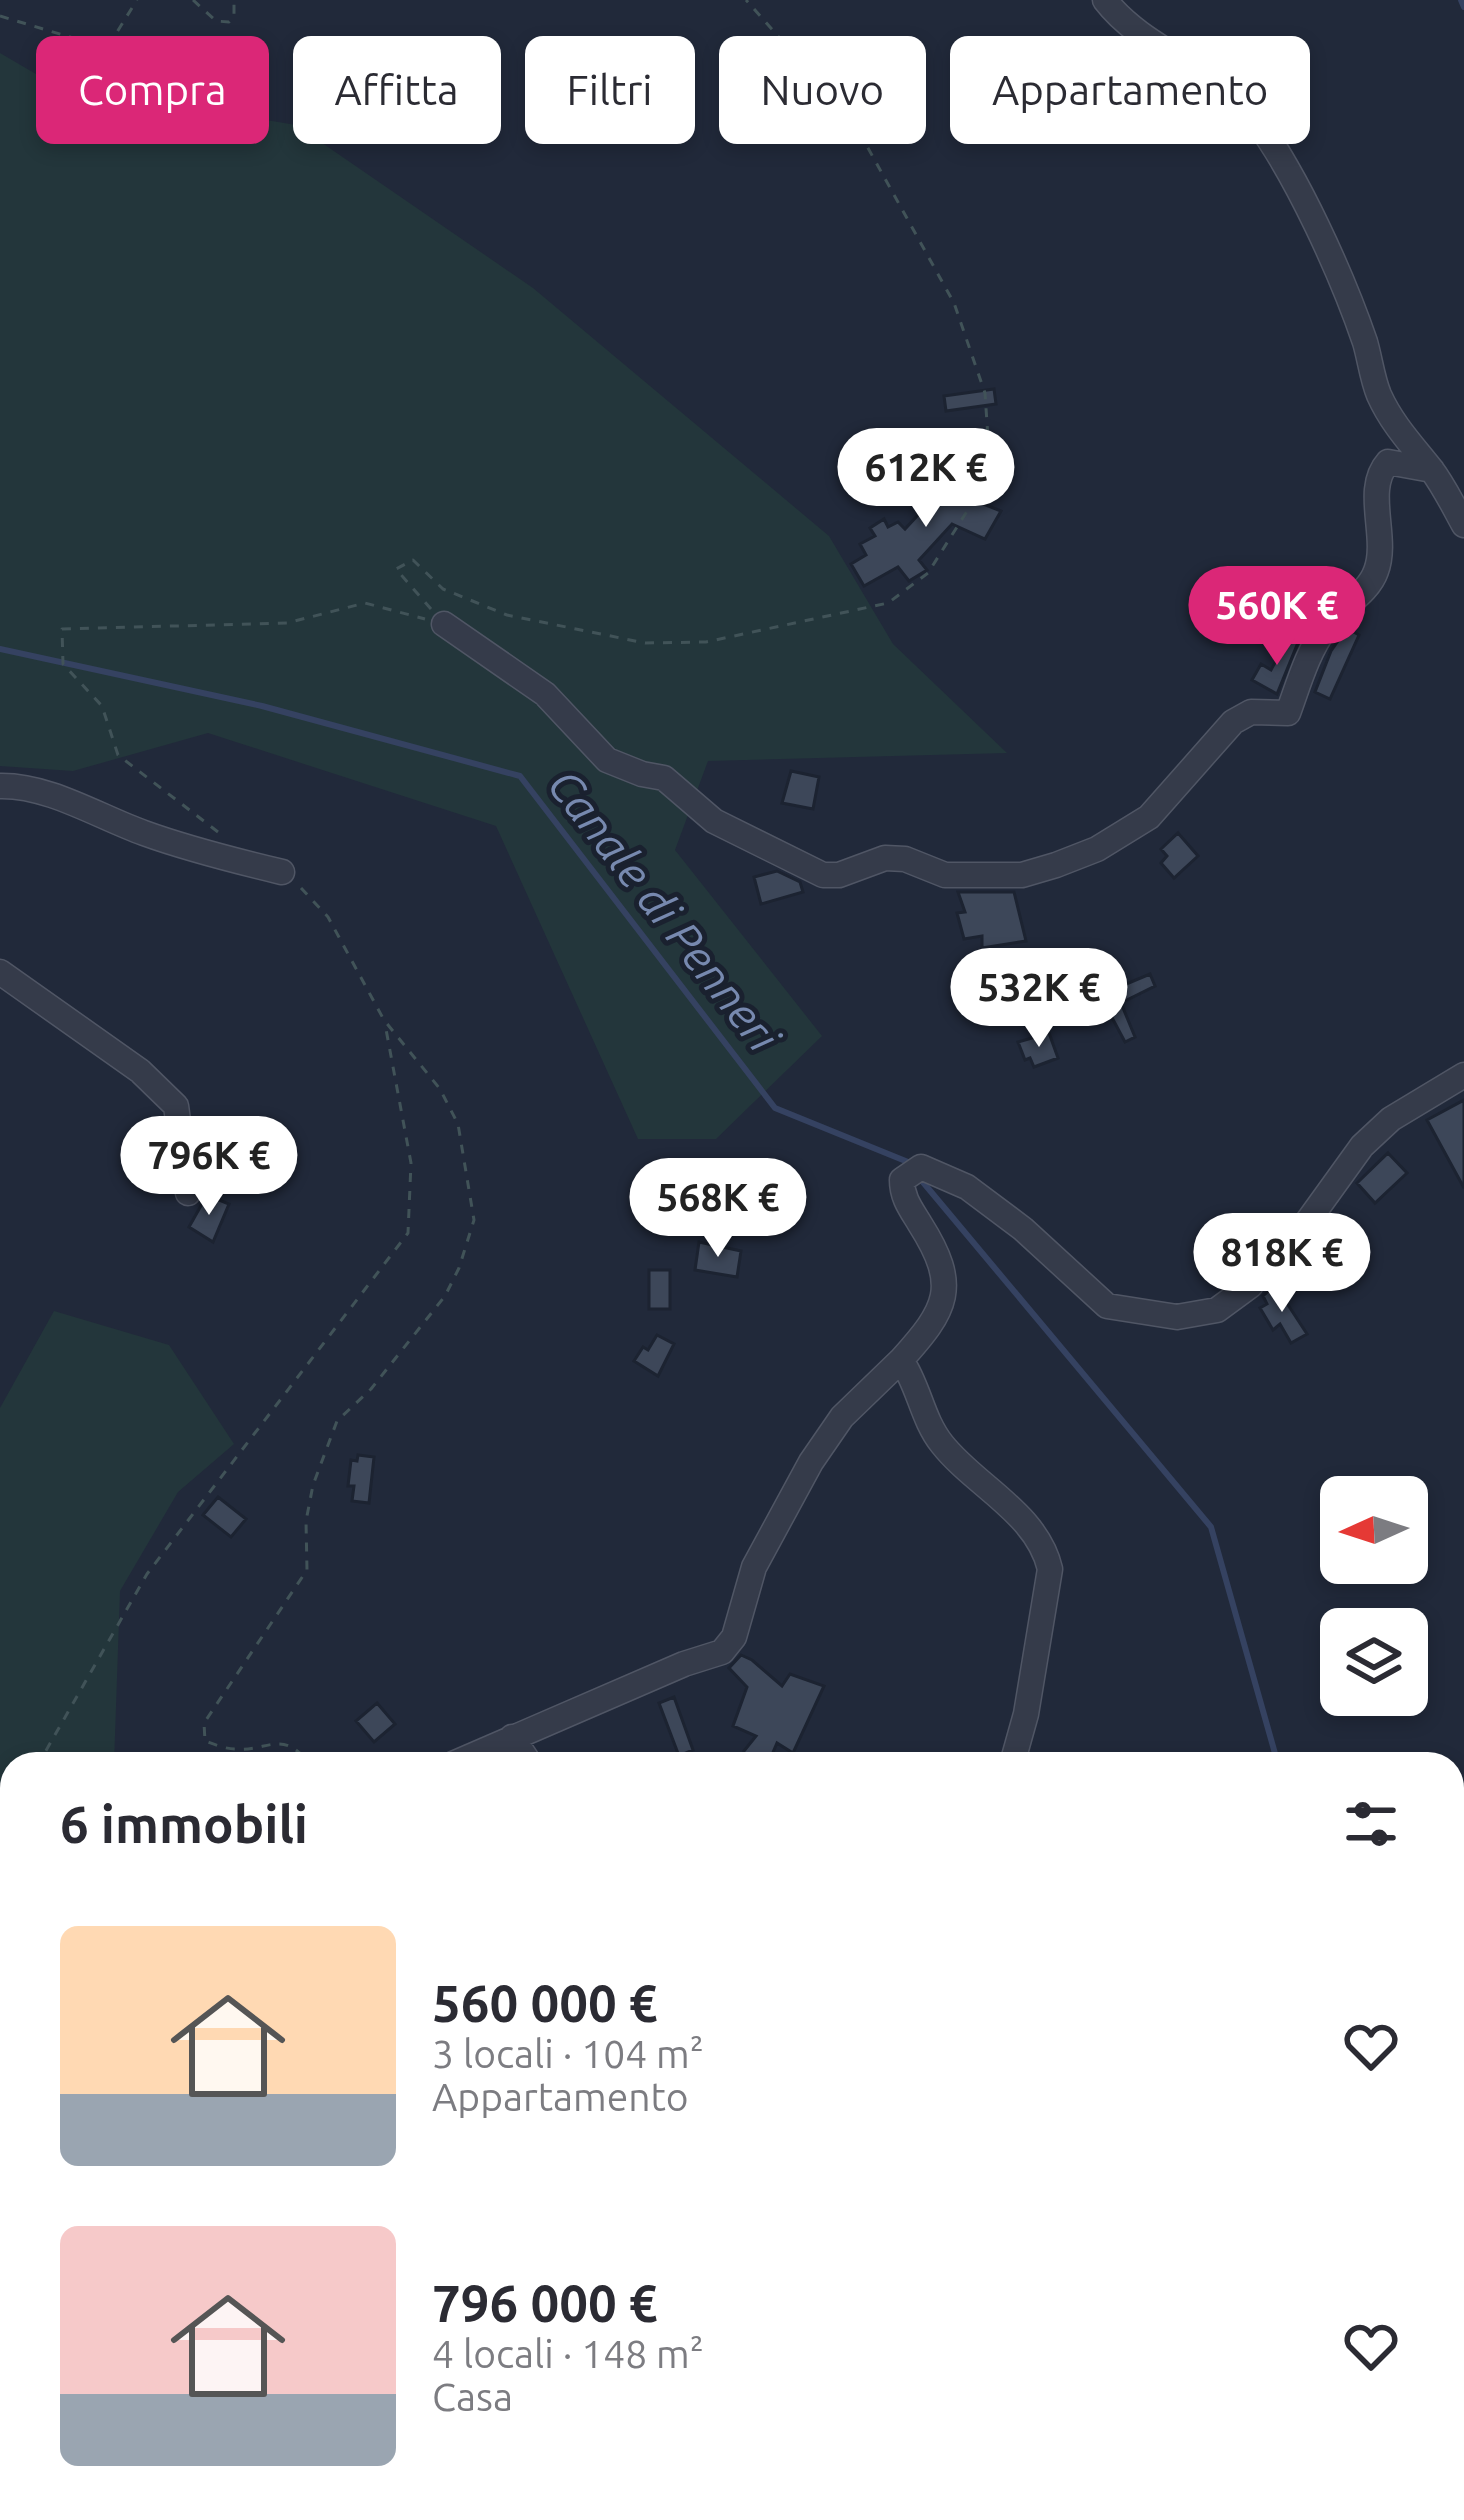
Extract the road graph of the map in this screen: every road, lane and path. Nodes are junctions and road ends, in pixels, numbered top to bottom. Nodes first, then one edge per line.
1 (136, 0) edge
2 (193, 0) edge
3 (234, 0) edge
4 (746, 0) edge
5 (1105, 0) edge
6 (0, 16) edge
7 (1432, 470) junction
8 (1464, 525) edge
9 (444, 624) junction
10 (0, 786) edge
11 (222, 835) dead end
12 (281, 872) joint
13 (0, 973) edge
14 (384, 1020) junction
15 (1464, 1075) edge
16 (188, 1192) dead end
17 (901, 1360) junction
18 (512, 1737) junction
19 (45, 1752) edge
20 (298, 1752) edge
21 (479, 1752) edge
22 (522, 1752) edge
23 (1015, 1752) edge

1 - 6 path
2 - 3 path
4 - 9 path
5 - 7 street
7 - 8 street
7 - 9 street
9 - 11 path
10 - 12 street
12 - 14 path
13 - 16 street
14 - 19 path
14 - 20 path
15 - 17 street
17 - 18 street
17 - 23 street
18 - 21 street
18 - 22 street

